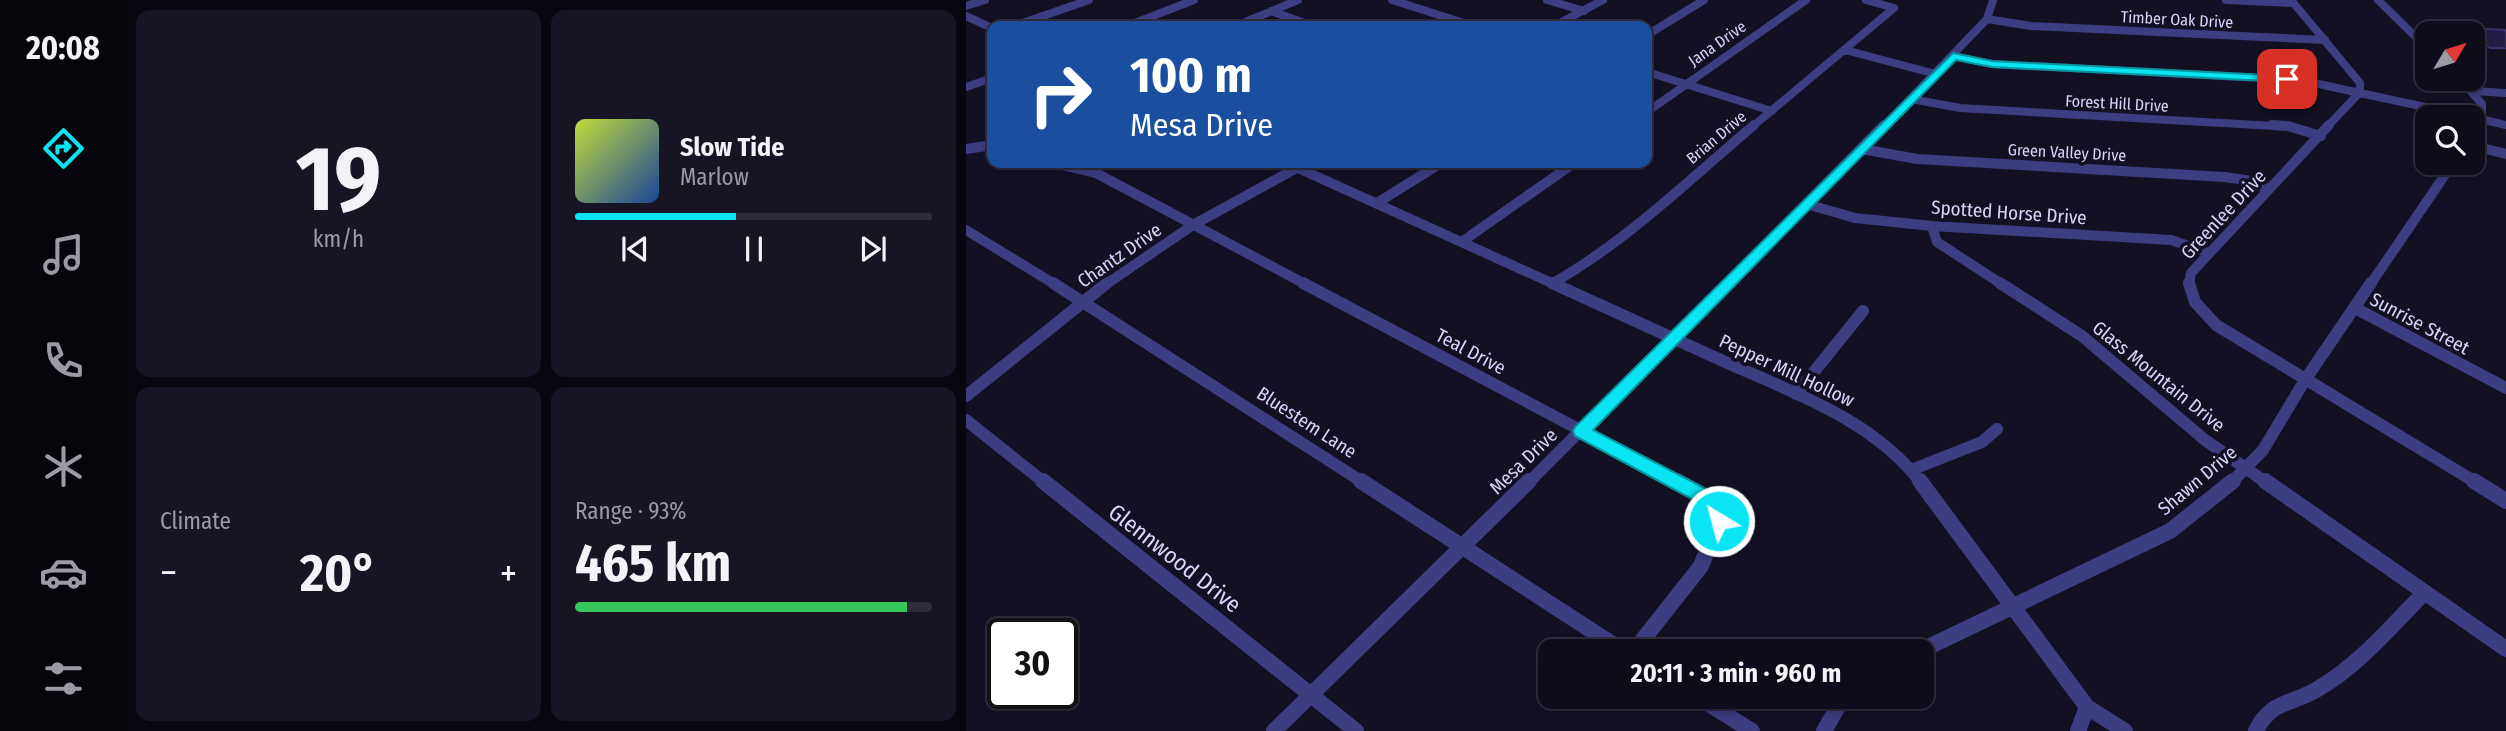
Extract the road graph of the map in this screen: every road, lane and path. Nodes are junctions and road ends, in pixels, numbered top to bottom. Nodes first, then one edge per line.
1 (985, 0) edge
2 (1089, 0) edge
3 (1194, 0) edge
4 (1298, 0) edge
5 (1392, 0) edge
6 (1547, 0) edge
7 (1604, 0) edge
8 (1704, 0) edge
9 (1806, 0) edge
10 (1866, 0) edge
11 (1993, 0) edge
12 (2226, 0) edge
13 (2378, 0) edge
14 (2292, 2) edge
15 (966, 6) edge
16 (1271, 11) junction
17 (1584, 11) junction
18 (966, 16) edge
19 (1987, 19) junction
20 (1028, 21) edge
21 (1140, 21) edge
22 (1248, 21) edge
23 (1299, 21) edge
24 (1457, 21) edge
25 (1564, 21) edge
26 (987, 26) edge
27 (1652, 32) edge
28 (2415, 36) edge
29 (2325, 40) junction
30 (1846, 50) junction
31 (1953, 56) junction
32 (1652, 74) edge
33 (1936, 74) junction
34 (987, 80) edge
35 (1687, 84) junction
36 (966, 87) edge
37 (2473, 91) joint
38 (2360, 92) junction
39 (2506, 93) edge
40 (1911, 99) junction
41 (2418, 105) edge
42 (2480, 105) edge
43 (1652, 108) edge
44 (1772, 111) junction
45 (2485, 120) edge
46 (2506, 125) edge
47 (2321, 136) junction
48 (987, 146) edge
49 (966, 149) edge
50 (1862, 149) junction
51 (2485, 149) edge
52 (2506, 154) edge
53 (1074, 168) edge
54 (1290, 168) edge
55 (1305, 168) edge
56 (1433, 168) edge
57 (1567, 168) edge
58 (2445, 175) edge
59 (2269, 189) junction
60 (1377, 203) junction
61 (1806, 204) junction
62 (1193, 225) junction
63 (1933, 226) junction
64 (966, 230) edge
65 (1463, 241) junction
66 (2209, 253) junction
67 (1553, 283) junction
68 (1084, 302) junction
69 (2355, 308) junction
70 (1863, 312) dead end
71 (1673, 338) junction
72 (2305, 380) junction
73 (2506, 388) edge
74 (1796, 394) junction
75 (966, 396) edge
76 (966, 420) edge
77 (1997, 429) dead end
78 (1581, 431) junction
79 (1911, 470) junction
80 (2247, 470) junction
81 (2506, 501) edge
82 (1461, 548) junction
83 (2424, 593) junction
84 (2015, 608) junction
85 (1604, 639) edge
86 (1643, 639) edge
87 (1934, 645) edge
88 (2506, 649) edge
89 (1311, 695) junction
90 (2087, 708) junction
91 (1717, 709) edge
92 (1837, 709) edge
93 (1275, 731) edge
94 (1356, 731) edge
95 (1752, 731) edge
96 (1824, 731) edge
97 (2078, 731) edge
98 (2125, 731) edge
99 (2256, 731) edge

1 - 15 street
2 - 20 street
3 - 21 street
4 - 16 street
5 - 24 street
6 - 17 street
7 - 17 street
8 - 27 street
9 - 35 street, Jana Drive
10 - 30 street, Brian Drive
11 - 19 street, Mesa Drive
12 - 14 street
13 - 28 street
14 - 29 street
16 - 22 street
16 - 23 street
17 - 25 street
18 - 26 street
19 - 29 street, Timber Oak Drive
19 - 31 street, Mesa Drive
29 - 38 street
30 - 33 street
30 - 44 street, Brian Drive
31 - 33 street, Mesa Drive
31 - 38 street
32 - 35 street
33 - 40 street, Mesa Drive
34 - 36 street
35 - 43 street, Jana Drive
35 - 44 street
37 - 39 street
37 - 42 street
38 - 41 street
38 - 47 street, Greenlee Drive
40 - 47 street, Forest Hill Drive
40 - 50 street, Mesa Drive
44 - 67 street, Brian Drive
45 - 46 street
47 - 59 street, Greenlee Drive
48 - 49 street
50 - 59 street, Green Valley Drive
50 - 61 street, Mesa Drive
51 - 52 street
53 - 62 street, Teal Drive
54 - 62 street, Chantz Drive
55 - 60 street, Pepper Mill Hollow
56 - 60 street
57 - 65 street
58 - 69 street, Shawn Drive
59 - 66 street, Greenlee Drive
60 - 65 street, Pepper Mill Hollow
61 - 63 street, Spotted Horse Drive
61 - 71 street, Mesa Drive
62 - 68 street, Chantz Drive
62 - 78 street, Teal Drive
63 - 66 street, Spotted Horse Drive
63 - 80 street, Glass Mountain Drive
64 - 68 street, Bluestem Lane
65 - 67 street, Pepper Mill Hollow
66 - 72 street, Greenlee Drive
67 - 71 street, Pepper Mill Hollow
68 - 75 street, Chantz Drive
68 - 82 street, Bluestem Lane
69 - 72 street, Shawn Drive
69 - 73 street, Sunrise Street
70 - 74 street
71 - 74 street, Pepper Mill Hollow
71 - 78 street, Mesa Drive
72 - 80 street, Shawn Drive
72 - 81 street, Greenlee Drive
74 - 79 street, Pepper Mill Hollow
76 - 89 street, Glennwood Drive
77 - 79 street
78 - 82 street, Mesa Drive
78 - 86 street, Teal Drive
79 - 84 street, Pepper Mill Hollow
80 - 83 street, Glass Mountain Drive
80 - 84 street, Shawn Drive
82 - 85 street, Bluestem Lane
82 - 89 street, Mesa Drive
83 - 88 street, Glass Mountain Drive
83 - 99 street
84 - 87 street, Shawn Drive
84 - 90 street, Pepper Mill Hollow
89 - 93 street, Mesa Drive
89 - 94 street, Glennwood Drive
90 - 97 street
90 - 98 street, Pepper Mill Hollow
91 - 95 street
92 - 96 street

